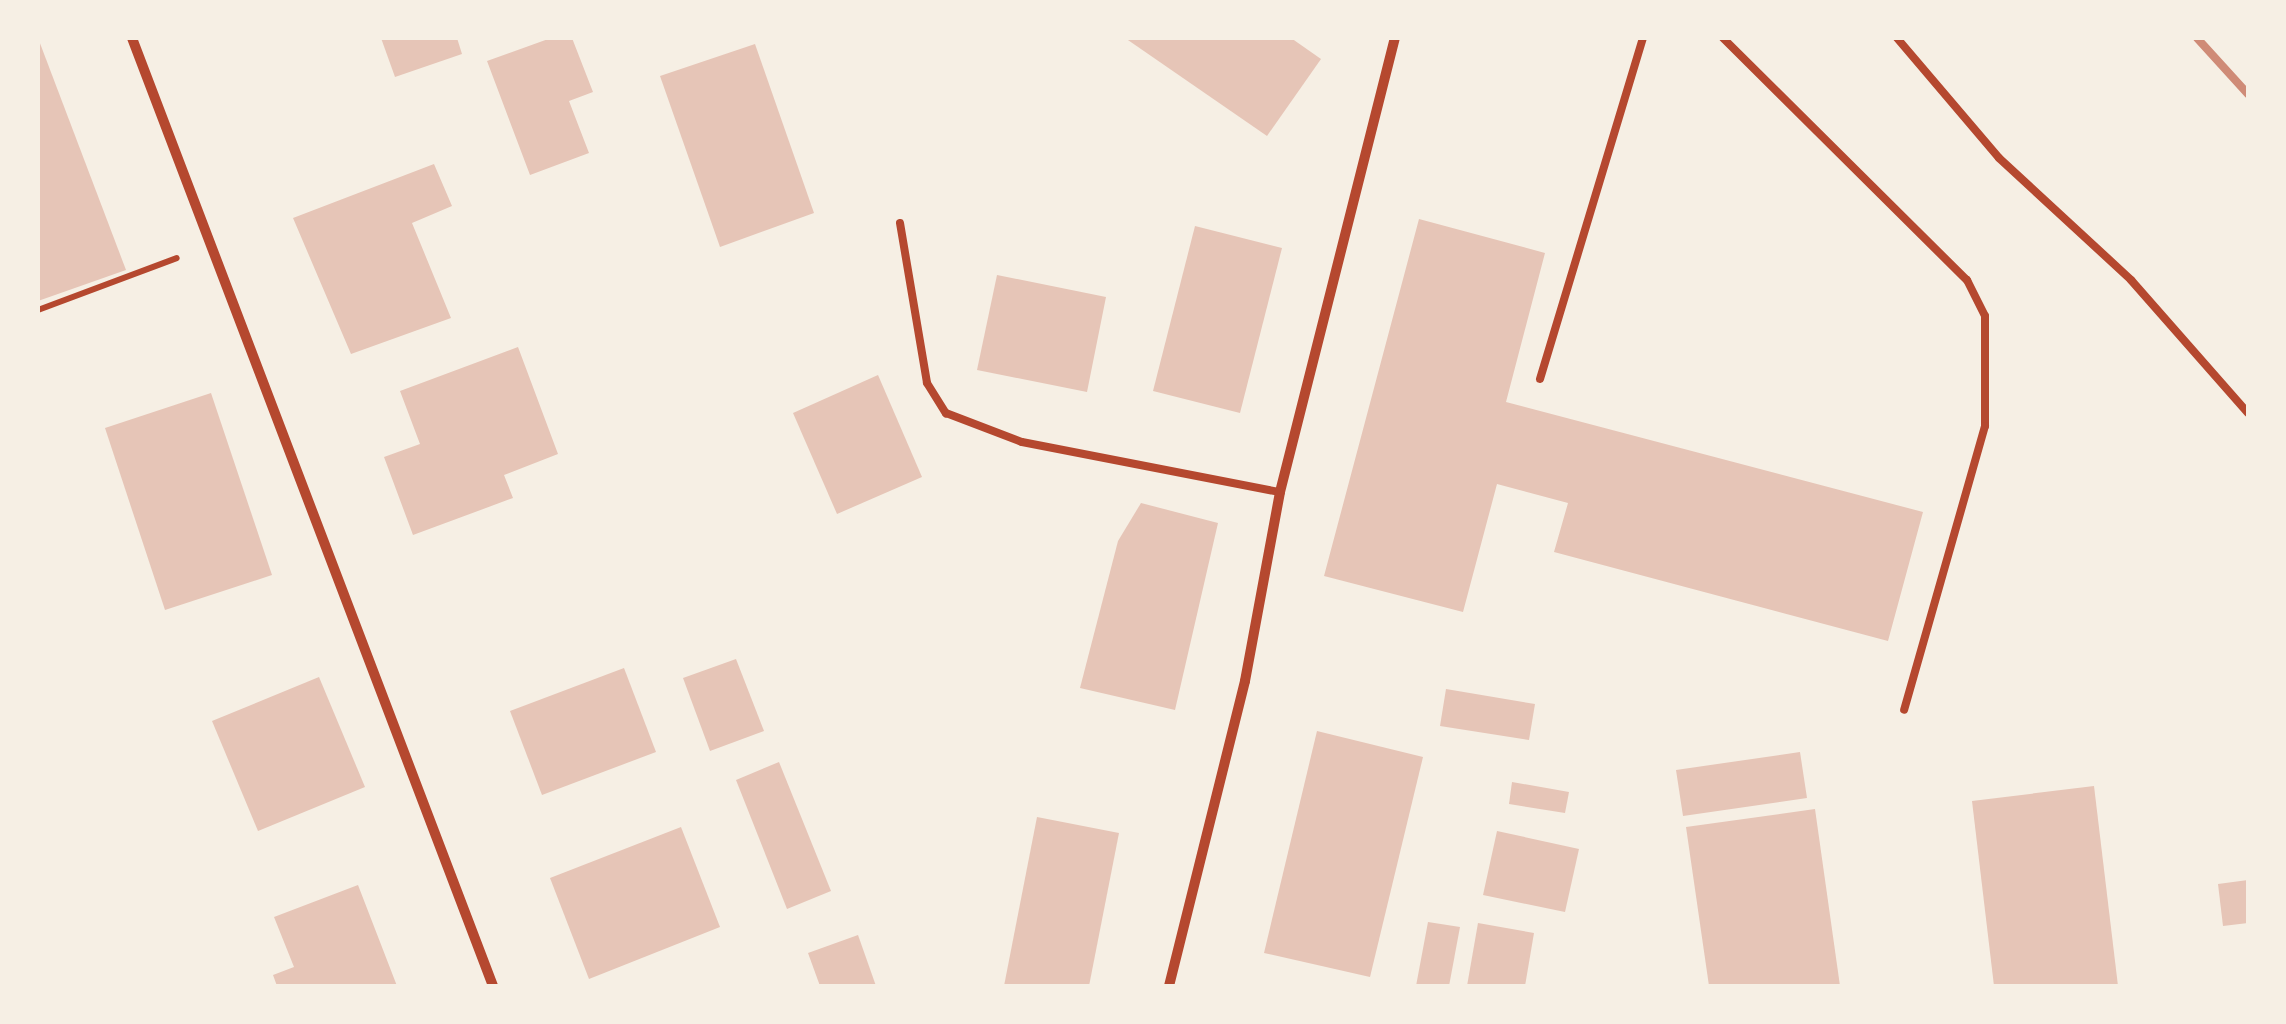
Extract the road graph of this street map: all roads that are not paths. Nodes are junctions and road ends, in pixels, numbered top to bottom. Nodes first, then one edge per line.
1 (132, 38) edge
2 (1395, 38) edge
3 (1642, 38) edge
4 (1723, 38) edge
5 (1898, 38) edge
6 (900, 224) dead end
7 (1540, 379) dead end
8 (2248, 413) edge
9 (1280, 492) junction
10 (1904, 710) dead end
11 (493, 986) edge
12 (1169, 986) edge

1 - 11 street
2 - 9 street
3 - 7 lane
4 - 10 lane
5 - 8 lane
6 - 9 lane
9 - 12 street

